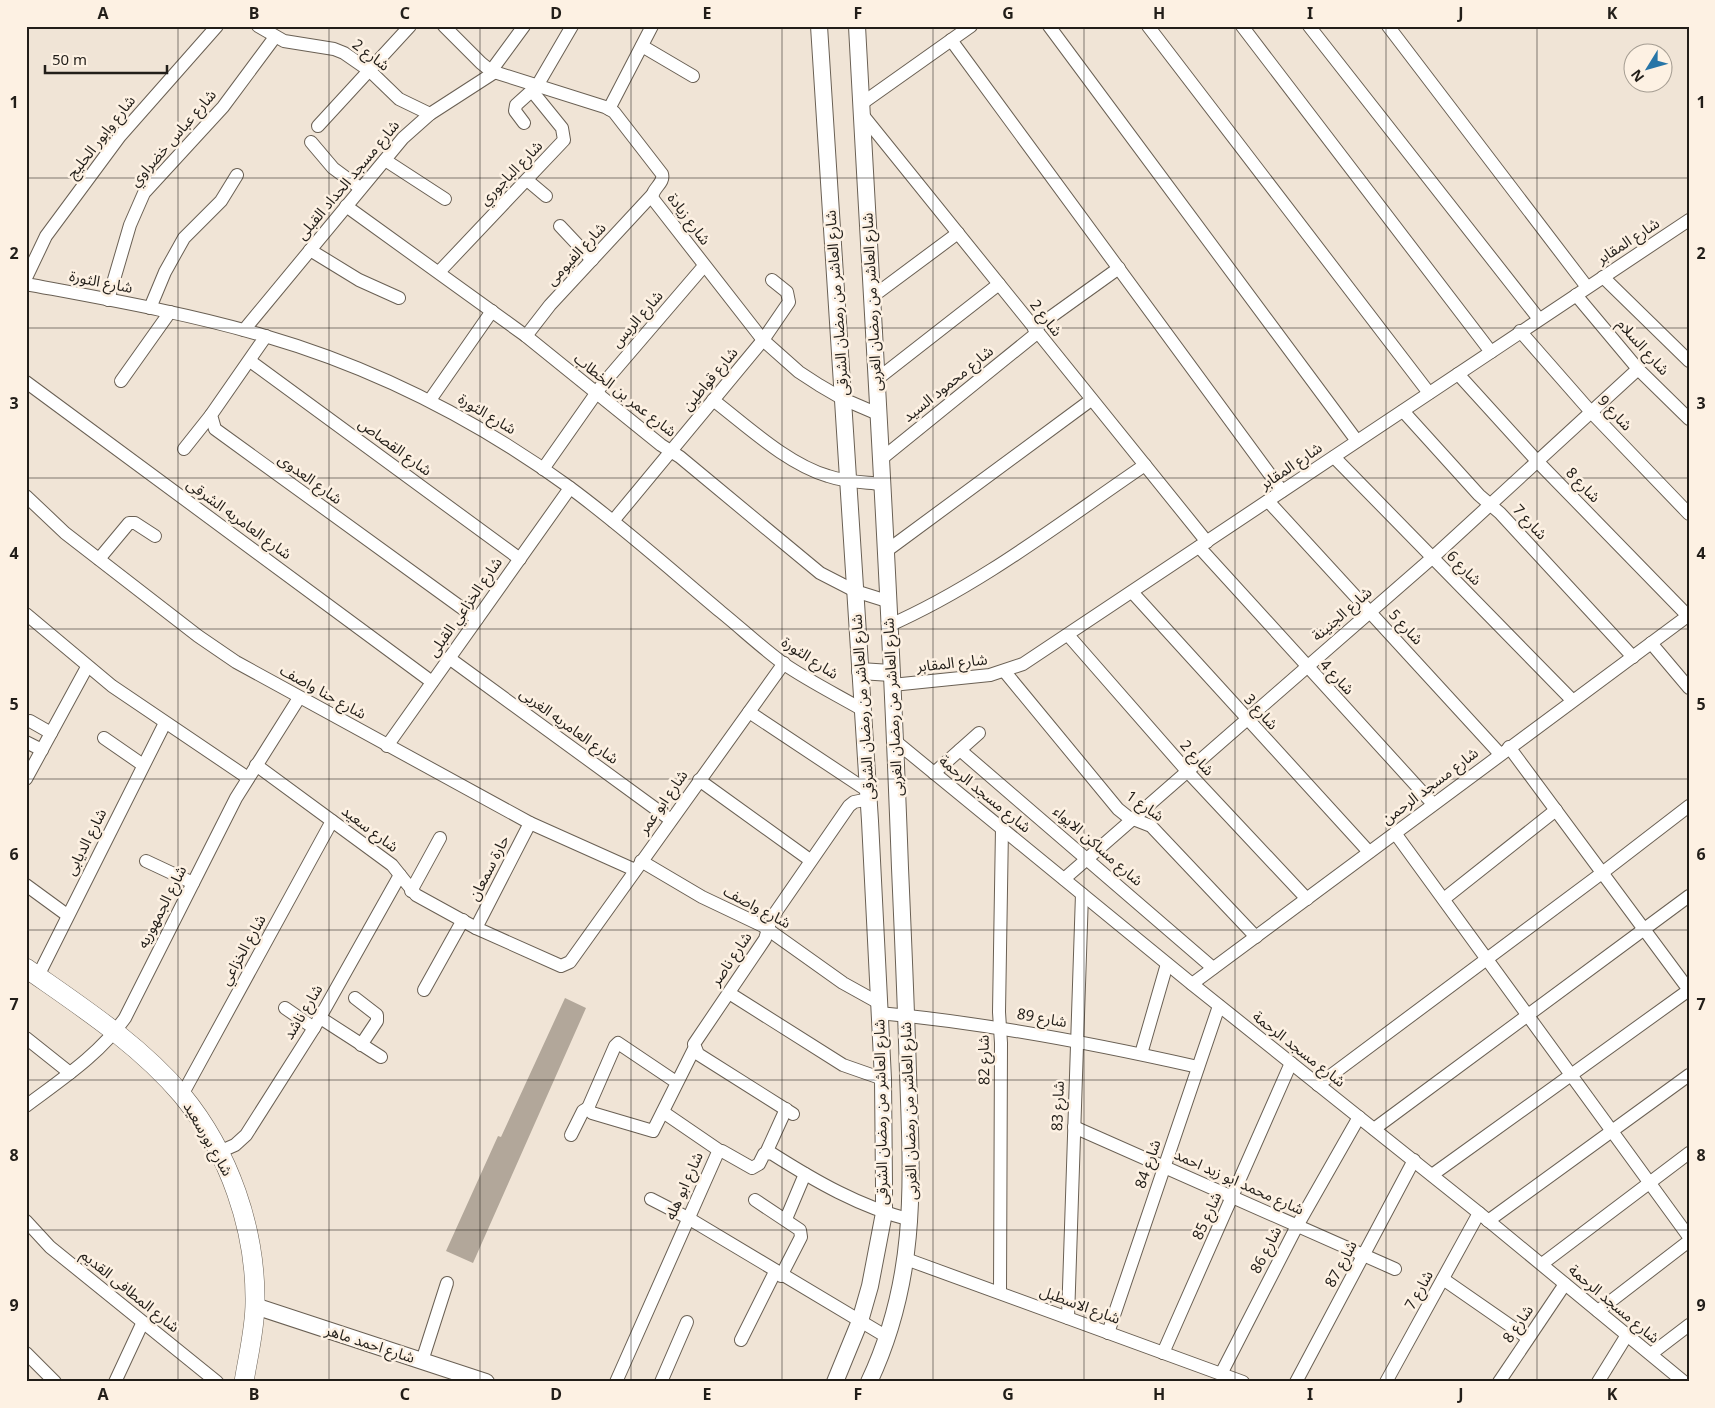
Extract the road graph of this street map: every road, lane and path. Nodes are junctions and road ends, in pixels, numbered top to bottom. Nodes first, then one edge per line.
1 (217, 26) edge
2 (258, 26) edge
3 (444, 26) edge
4 (524, 26) edge
5 (572, 26) edge
6 (652, 26) edge
7 (819, 26) edge
8 (856, 26) edge
9 (972, 26) edge
10 (1049, 26) edge
11 (1148, 26) edge
12 (1242, 26) edge
13 (1309, 26) edge
14 (1388, 26) edge
15 (406, 28) edge
16 (275, 37) junction
17 (951, 40) junction
18 (642, 46) junction
19 (370, 71) junction
20 (493, 71) junction
21 (693, 76) dead end
22 (535, 88) junction
23 (609, 109) junction
24 (861, 109) junction
25 (430, 114) junction
26 (524, 123) dead end
27 (318, 126) dead end
28 (311, 142) dead end
29 (385, 160) junction
30 (238, 175) dead end
31 (527, 180) junction
32 (360, 188) junction
33 (652, 195) junction
34 (546, 196) dead end
35 (445, 198) dead end
36 (346, 206) junction
37 (1689, 220) edge
38 (560, 226) dead end
39 (958, 233) junction
40 (310, 250) junction
41 (592, 260) junction
42 (704, 266) junction
43 (1119, 268) junction
44 (438, 272) junction
45 (1603, 277) junction
46 (26, 278) edge
47 (772, 280) dead end
48 (26, 284) edge
49 (999, 284) junction
50 (1587, 287) junction
51 (1576, 295) junction
52 (872, 297) junction
53 (399, 298) dead end
54 (108, 300) junction
55 (150, 308) junction
56 (492, 311) junction
57 (170, 312) junction
58 (1539, 319) junction
59 (244, 330) junction
60 (1036, 331) junction
61 (1520, 332) junction
62 (266, 336) junction
63 (526, 336) junction
64 (763, 340) junction
65 (1490, 352) junction
66 (250, 361) junction
67 (1689, 361) edge
68 (1638, 369) junction
69 (1458, 374) junction
70 (876, 380) junction
71 (121, 381) dead end
72 (26, 382) edge
73 (596, 393) junction
74 (1429, 393) junction
75 (843, 399) junction
76 (430, 400) junction
77 (713, 400) junction
78 (1091, 400) junction
79 (1402, 411) junction
80 (1591, 412) junction
81 (878, 414) junction
82 (211, 415) junction
83 (1689, 419) edge
84 (1357, 441) junction
85 (184, 449) dead end
86 (671, 452) junction
87 (1334, 457) junction
88 (880, 460) junction
89 (1537, 461) junction
90 (1145, 465) junction
91 (543, 469) junction
92 (848, 481) junction
93 (881, 484) junction
94 (570, 488) junction
95 (1282, 491) junction
96 (26, 496) edge
97 (1268, 501) junction
98 (1490, 504) junction
99 (1689, 514) edge
100 (613, 521) junction
101 (155, 536) dead end
102 (1203, 544) junction
103 (885, 552) junction
104 (1432, 558) junction
105 (99, 559) junction
106 (520, 559) junction
107 (855, 591) junction
108 (1132, 592) junction
109 (887, 602) junction
110 (1370, 612) junction
111 (26, 614) edge
112 (1688, 616) edge
113 (477, 620) junction
114 (888, 626) junction
115 (1068, 635) junction
116 (1651, 643) junction
117 (1633, 656) junction
118 (449, 658) junction
119 (784, 663) junction
120 (1306, 666) junction
121 (87, 667) junction
122 (860, 671) junction
123 (1005, 672) junction
124 (891, 679) junction
125 (432, 682) junction
126 (1689, 688) edge
127 (299, 698) junction
128 (1572, 700) junction
129 (863, 710) junction
130 (749, 712) junction
131 (1246, 720) junction
132 (30, 721) dead end
133 (165, 723) junction
134 (51, 733) junction
135 (979, 733) dead end
136 (104, 738) dead end
137 (894, 741) junction
138 (26, 742) edge
139 (387, 746) junction
140 (42, 750) junction
141 (960, 750) junction
142 (1505, 750) junction
143 (143, 765) junction
144 (256, 765) junction
145 (1187, 771) junction
146 (934, 773) junction
147 (248, 778) junction
148 (26, 779) edge
149 (699, 780) junction
150 (868, 794) junction
151 (1432, 804) junction
152 (1689, 806) edge
153 (1556, 810) junction
154 (1133, 818) junction
155 (671, 820) junction
156 (898, 820) junction
157 (332, 821) junction
158 (870, 821) junction
159 (530, 822) junction
160 (1002, 828) junction
161 (1395, 833) junction
162 (440, 838) dead end
163 (1369, 852) junction
164 (1088, 858) junction
165 (810, 860) junction
166 (146, 861) dead end
167 (638, 866) junction
168 (1602, 873) junction
169 (400, 875) junction
170 (1064, 879) junction
171 (193, 883) junction
172 (26, 886) edge
173 (410, 890) junction
174 (1082, 894) junction
175 (1689, 896) edge
176 (1445, 898) junction
177 (1307, 899) junction
178 (67, 915) junction
179 (463, 920) junction
180 (476, 928) junction
181 (768, 929) junction
182 (1644, 929) junction
183 (1256, 936) junction
184 (1487, 959) junction
185 (570, 962) joint
186 (1167, 964) junction
187 (1213, 968) junction
188 (32, 972) edge
189 (1192, 984) junction
190 (424, 990) dead end
191 (1689, 990) edge
192 (728, 992) junction
193 (355, 998) dead end
194 (1219, 1006) junction
195 (285, 1008) dead end
196 (879, 1008) junction
197 (906, 1015) junction
198 (1527, 1016) junction
199 (316, 1022) junction
200 (1000, 1027) junction
201 (115, 1032) junction
202 (26, 1038) edge
203 (1076, 1040) junction
204 (361, 1045) junction
205 (694, 1049) junction
206 (1141, 1054) junction
207 (381, 1057) dead end
208 (1291, 1063) junction
209 (1198, 1067) junction
210 (70, 1073) junction
211 (1571, 1075) junction
212 (1689, 1075) edge
213 (882, 1079) junction
214 (676, 1082) junction
215 (1318, 1085) junction
216 (182, 1095) junction
217 (26, 1106) edge
218 (588, 1108) junction
219 (662, 1112) junction
220 (1359, 1117) junction
221 (1074, 1126) junction
222 (1374, 1129) junction
223 (1611, 1131) junction
224 (571, 1135) dead end
225 (720, 1151) junction
226 (219, 1152) junction
227 (766, 1153) junction
228 (1689, 1154) edge
229 (1414, 1160) junction
230 (1165, 1166) junction
231 (805, 1174) junction
232 (1432, 1175) junction
233 (1649, 1183) junction
234 (1232, 1197) junction
235 (651, 1199) dead end
236 (755, 1200) dead end
237 (884, 1213) junction
238 (1484, 1217) junction
239 (688, 1218) junction
240 (786, 1219) junction
241 (911, 1220) junction
242 (26, 1221) edge
243 (1297, 1226) junction
244 (1689, 1237) edge
245 (1689, 1241) edge
246 (1364, 1255) junction
247 (906, 1259) junction
248 (1542, 1264) junction
249 (1394, 1268) dead end
250 (778, 1274) junction
251 (1443, 1278) junction
252 (447, 1282) dead end
253 (1565, 1284) junction
254 (1000, 1292) junction
255 (255, 1306) junction
256 (1598, 1311) junction
257 (1068, 1318) junction
258 (860, 1321) junction
259 (686, 1322) dead end
260 (142, 1324) junction
261 (1689, 1325) edge
262 (1108, 1333) junction
263 (1627, 1335) junction
264 (887, 1338) junction
265 (1528, 1338) junction
266 (741, 1340) dead end
267 (26, 1353) edge
268 (1164, 1353) junction
269 (1650, 1354) junction
270 (422, 1361) junction
271 (1221, 1374) junction
272 (55, 1382) edge
273 (115, 1382) edge
274 (217, 1382) edge
275 (244, 1382) edge
276 (486, 1382) edge
277 (616, 1382) edge
278 (661, 1382) edge
279 (835, 1382) edge
280 (869, 1382) edge
281 (1243, 1382) edge
282 (1296, 1382) edge
283 (1386, 1382) edge
284 (1499, 1382) edge
285 (1598, 1382) edge
286 (1684, 1382) edge

1 - 46 street, شارع وابور الحليج
2 - 16 street, شارع 2
3 - 20 street, شارع زيادة
4 - 20 street
5 - 22 street
6 - 18 street
7 - 75 street, شارع العاشر من رمضان الشرقى
8 - 24 street, شارع العاشر من رمضان الغربى
9 - 17 street
10 - 84 street
11 - 74 street
12 - 65 street
13 - 58 street
14 - 50 street
15 - 19 street
16 - 19 street, شارع 2
16 - 54 street, شارع عباس خضراوي
17 - 24 street
17 - 43 street
18 - 21 street
18 - 23 street
19 - 25 street, شارع 2
19 - 27 street
20 - 22 street, شارع زيادة
20 - 25 street, شارع مسجد الحداد القبلى
22 - 23 street, شارع زيادة
22 - 26 street
22 - 31 street, شارع الباجوري
23 - 33 street, شارع زيادة
24 - 39 street, شارع 2
24 - 52 street, شارع العاشر من رمضان الغربى
25 - 29 street, شارع مسجد الحداد القبلى
28 - 32 street
29 - 32 street, شارع مسجد الحداد القبلى
29 - 35 street
30 - 55 street
31 - 34 street
31 - 44 street, شارع الباجوري
32 - 36 street, شارع مسجد الحداد القبلى
33 - 41 street, شارع الفيومى
33 - 42 street, شارع زيادة
36 - 40 street, شارع مسجد الحداد القبلى
36 - 44 street, شارع عمر بن الخطاب
37 - 45 street, شارع المقابر
38 - 41 street
39 - 49 street, شارع 2
39 - 52 street
40 - 53 street
40 - 59 street, شارع مسجد الحداد القبلى
41 - 63 street, شارع الفيومى
42 - 64 street, شارع زيادة
42 - 73 street, شارع الريس
43 - 60 street, شارع محمود السيد
43 - 95 street
44 - 56 street, شارع عمر بن الخطاب
45 - 50 street, شارع المقابر
45 - 67 street
47 - 64 street, شارع قواطين
48 - 54 street, شارع الثورة
49 - 60 street, شارع 2
49 - 70 street
50 - 51 street, شارع المقابر
51 - 58 street, شارع المقابر
51 - 68 street, شارع السلام
52 - 70 street, شارع العاشر من رمضان الغربى
54 - 55 street, شارع الثورة
55 - 57 street, شارع الثورة
56 - 63 street, شارع عمر بن الخطاب
56 - 76 street
57 - 59 street, شارع الثورة
57 - 71 street
58 - 61 street, شارع المقابر
59 - 62 street, شارع الثورة
60 - 78 street, شارع 2
60 - 88 street, شارع محمود السيد
61 - 65 street, شارع المقابر
61 - 80 street, شارع 9
62 - 66 street
62 - 76 street, شارع الثورة
63 - 73 street, شارع عمر بن الخطاب
64 - 75 street, شارع زيادة
64 - 77 street, شارع قواطين
65 - 69 street, شارع المقابر
66 - 82 street
66 - 106 street, شارع القصاص
68 - 80 street, شارع الجنينة
68 - 83 street, شارع السلام
69 - 74 street, شارع المقابر
69 - 89 street, شارع 8
70 - 81 street, شارع العاشر من رمضان الغربى
72 - 125 street, شارع العامريه الشرقى
73 - 86 street, شارع عمر بن الخطاب
73 - 91 street, شارع الريس
74 - 79 street, شارع المقابر
75 - 81 street, شارع زيادة
75 - 92 street, شارع العاشر من رمضان الشرقى
76 - 91 street, شارع الثورة
77 - 86 street, شارع قواطين
77 - 92 street
78 - 90 street, شارع 2
78 - 103 street
79 - 84 street, شارع المقابر
79 - 98 street, شارع 7
80 - 89 street, شارع الجنينة
80 - 99 street, شارع 9
81 - 88 street, شارع العاشر من رمضان الغربى
82 - 85 street
82 - 113 street, شارع العدوى
84 - 87 street, شارع المقابر
86 - 100 street, شارع قواطين
86 - 107 street, شارع عمر بن الخطاب
87 - 95 street, شارع المقابر
87 - 104 street, شارع 6
88 - 93 street, شارع العاشر من رمضان الغربى
89 - 98 street, شارع الجنينة
89 - 112 street, شارع 8
90 - 102 street, شارع 2
90 - 114 street
91 - 94 street, شارع الثورة
92 - 93 street
92 - 107 street, شارع العاشر من رمضان الشرقى
93 - 103 street, شارع العاشر من رمضان الغربى
94 - 100 street, شارع الثورة
94 - 106 street, شارع الخزاعي القبلى
95 - 97 street, شارع المقابر
96 - 105 street, شارع حنا واصف
97 - 102 street, شارع المقابر
97 - 110 street, شارع 5
98 - 104 street, شارع الجنينة
98 - 117 street, شارع 7
100 - 119 street, شارع الثورة
101 - 105 street
102 - 108 street, شارع المقابر
102 - 120 street, شارع 4
103 - 109 street, شارع العاشر من رمضان الغربى
104 - 110 street, شارع الجنينة
104 - 128 street, شارع 6
105 - 127 street, شارع حنا واصف
106 - 113 street, شارع الخزاعي القبلى
107 - 109 street, شارع عمر بن الخطاب
107 - 122 street, شارع العاشر من رمضان الشرقى
108 - 115 street, شارع المقابر
108 - 131 street, شارع 3
109 - 114 street, شارع العاشر من رمضان الغربى
110 - 120 street, شارع الجنينة
110 - 142 street, شارع 5
111 - 121 street
112 - 116 street, شارع مسجد الرحمن
113 - 118 street, شارع الخزاعي القبلى
114 - 124 street, شارع العاشر من رمضان الغربى
115 - 123 street, شارع المقابر
115 - 145 street, شارع 2
116 - 117 street, شارع مسجد الرحمن
116 - 126 street
117 - 128 street, شارع مسجد الرحمن
118 - 125 street, شارع الخزاعي القبلى
118 - 155 street, شارع العامريه الغربى
119 - 129 street, شارع الثورة
119 - 130 street, شارع ابو عمر
120 - 131 street, شارع الجنينة
120 - 151 street, شارع 4
121 - 133 street
121 - 134 street
122 - 124 street
122 - 129 street, شارع العاشر من رمضان الشرقى
123 - 124 street, شارع المقابر
123 - 154 street, شارع 1
124 - 137 street, شارع العاشر من رمضان الغربى
125 - 139 street, شارع الخزاعي القبلى
127 - 139 street, شارع حنا واصف
127 - 144 street, شارع الجمهوريه
128 - 142 street, شارع مسجد الرحمن
129 - 150 street, شارع العاشر من رمضان الشرقى
130 - 149 street, شارع ابو عمر
130 - 150 street
131 - 145 street, شارع الجنينة
131 - 163 street, شارع 3
132 - 134 street
133 - 143 street, شارع الديابى
133 - 147 street
134 - 140 street
135 - 141 street
136 - 143 street
137 - 146 street, شارع مسجد الرحمة
137 - 156 street, شارع العاشر من رمضان الغربى
138 - 140 street
139 - 159 street, شارع حنا واصف
140 - 148 street
141 - 146 street
141 - 164 street, شارع مساكن الايواء
142 - 151 street, شارع مسجد الرحمن
142 - 153 street, شارع 5
143 - 178 street, شارع الديابى
144 - 147 street, شارع الجمهوريه
144 - 157 street, شارع سعيد
145 - 154 street, شارع الجنينة
145 - 177 street, شارع 2
146 - 160 street, شارع مسجد الرحمة
147 - 171 street, شارع الجمهوريه
149 - 155 street, شارع ابو عمر
149 - 165 street
150 - 158 street, شارع العاشر من رمضان الشرقى
150 - 165 street, شارع ناصر
151 - 161 street, شارع مسجد الرحمن
152 - 168 street
153 - 168 street, شارع 5
153 - 176 street
154 - 164 street, شارع الجنينة
154 - 183 street, شارع 1
155 - 167 street, شارع ابو عمر
156 - 158 street
156 - 197 street, شارع العاشر من رمضان الغربى
157 - 169 street, شارع سعيد
157 - 216 street, شارع الخزاعي
158 - 196 street, شارع العاشر من رمضان الشرقى
159 - 167 street, شارع حنا واصف
159 - 180 street, حارة سمعان
160 - 170 street, شارع مسجد الرحمة
160 - 200 street, شارع 82
161 - 163 street, شارع مسجد الرحمن
161 - 176 street
162 - 173 street
163 - 177 street, شارع مسجد الرحمن
164 - 170 street, شارع الجنينة
164 - 187 street, شارع مساكن الايواء
165 - 181 street, شارع ناصر
166 - 171 street
167 - 181 street, شارع واصف
167 - 185 street, شارع ابو عمر
168 - 182 street, شارع 5
168 - 184 street
169 - 173 street, شارع سعيد
169 - 199 street, شارع ناشد
170 - 174 street, شارع مسجد الرحمة
171 - 201 street, شارع الجمهوريه
172 - 178 street
173 - 179 street, شارع سعيد
174 - 186 street, شارع مسجد الرحمة
174 - 203 street, شارع 83
175 - 182 street
176 - 184 street
177 - 183 street, شارع مسجد الرحمن
178 - 188 street, شارع الديابى
179 - 180 street, شارع سعيد
179 - 190 street
180 - 185 street, شارع سعيد
181 - 192 street, شارع ناصر
181 - 196 street, شارع واصف
182 - 191 street, شارع 5
182 - 198 street
183 - 187 street, شارع مسجد الرحمن
184 - 198 street
184 - 215 street
186 - 189 street, شارع مسجد الرحمة
186 - 206 street
187 - 189 street, شارع مسجد الرحمن
188 - 201 main road, شارع بورسعيد
189 - 194 street, شارع مسجد الرحمة
191 - 211 street
192 - 205 street, شارع ناصر
192 - 213 street
193 - 204 street
194 - 208 street, شارع مسجد الرحمة
194 - 209 street, شارع 84
195 - 199 street
196 - 197 street, شارع 89
196 - 213 street, شارع العاشر من رمضان الشرقى
197 - 200 street, شارع 89
197 - 241 street, شارع العاشر من رمضان الغربى
198 - 211 street
198 - 222 street
199 - 204 street
199 - 226 street, شارع ناشد
200 - 203 street, شارع 89
200 - 254 street, شارع 82
201 - 210 street, شارع الجمهوريه
201 - 216 main road, شارع بورسعيد
202 - 210 street
203 - 206 street, شارع 89
203 - 221 street, شارع 83
204 - 207 street
205 - 214 street, شارع ناصر
205 - 227 street
206 - 209 street, شارع 89
208 - 215 street, شارع مسجد الرحمة
208 - 234 street, شارع 85
209 - 230 street, شارع 84
210 - 217 street, شارع الجمهوريه
211 - 223 street
211 - 232 street
212 - 223 street
213 - 237 street, شارع العاشر من رمضان الشرقى
214 - 218 street
214 - 219 street, شارع ناصر
215 - 220 street, شارع مسجد الرحمة
216 - 226 main road, شارع بورسعيد
218 - 219 street, شارع ناصر
218 - 224 street
219 - 225 street
220 - 222 street, شارع مسجد الرحمة
220 - 243 street, شارع 86
221 - 230 street, شارع محمد ابو زيد احمد
221 - 257 street, شارع 83
222 - 229 street, شارع مسجد الرحمة
223 - 233 street
223 - 238 street
225 - 227 street, شارع ابو هله
225 - 239 street, شارع ابو هله
226 - 255 main road, شارع بورسعيد
227 - 231 street
228 - 233 street
229 - 232 street, شارع مسجد الرحمة
229 - 246 street, شارع 87
230 - 234 street, شارع محمد ابو زيد احمد
230 - 262 street, شارع 84
231 - 237 street
231 - 240 street
232 - 238 street, شارع مسجد الرحمة
233 - 244 street
233 - 248 street
234 - 243 street, شارع محمد ابو زيد احمد
234 - 268 street, شارع 85
235 - 239 street
236 - 240 street
237 - 241 street
237 - 258 street, شارع العاشر من رمضان الشرقى
238 - 248 street, شارع مسجد الرحمة
238 - 251 street, شارع 7
239 - 250 street
239 - 277 street, شارع ابو هله
240 - 250 street
241 - 247 street, شارع العاشر من رمضان الغربى
242 - 260 street, شارع المطافى القديم
243 - 246 street, شارع محمد ابو زيد احمد
243 - 271 street, شارع 86
245 - 256 street
246 - 249 street, شارع محمد ابو زيد احمد
246 - 282 street, شارع 87
247 - 254 street, شارع الاسطبل
247 - 264 street, شارع العاشر من رمضان الغربى
248 - 253 street, شارع مسجد الرحمة
250 - 258 street
250 - 266 street
251 - 265 street
251 - 283 street, شارع 7
252 - 270 street
253 - 256 street, شارع مسجد الرحمة
253 - 265 street, شارع 8
254 - 257 street, شارع الاسطبل
255 - 270 street, شارع احمد ماهر
255 - 275 main road, شارع بورسعيد
256 - 263 street, شارع مسجد الرحمة
257 - 262 street, شارع الاسطبل
258 - 264 street
258 - 279 street, شارع العاشر من رمضان الشرقى
259 - 278 street
260 - 273 street
260 - 274 street, شارع المطافى القديم
261 - 269 street
262 - 268 street, شارع الاسطبل
263 - 269 street, شارع مسجد الرحمة
263 - 285 street
264 - 280 street, شارع العاشر من رمضان الغربى
265 - 284 street, شارع 8
267 - 272 street
268 - 271 street, شارع الاسطبل
269 - 286 street, شارع مسجد الرحمة
270 - 276 street, شارع احمد ماهر
271 - 281 street, شارع الاسطبل

